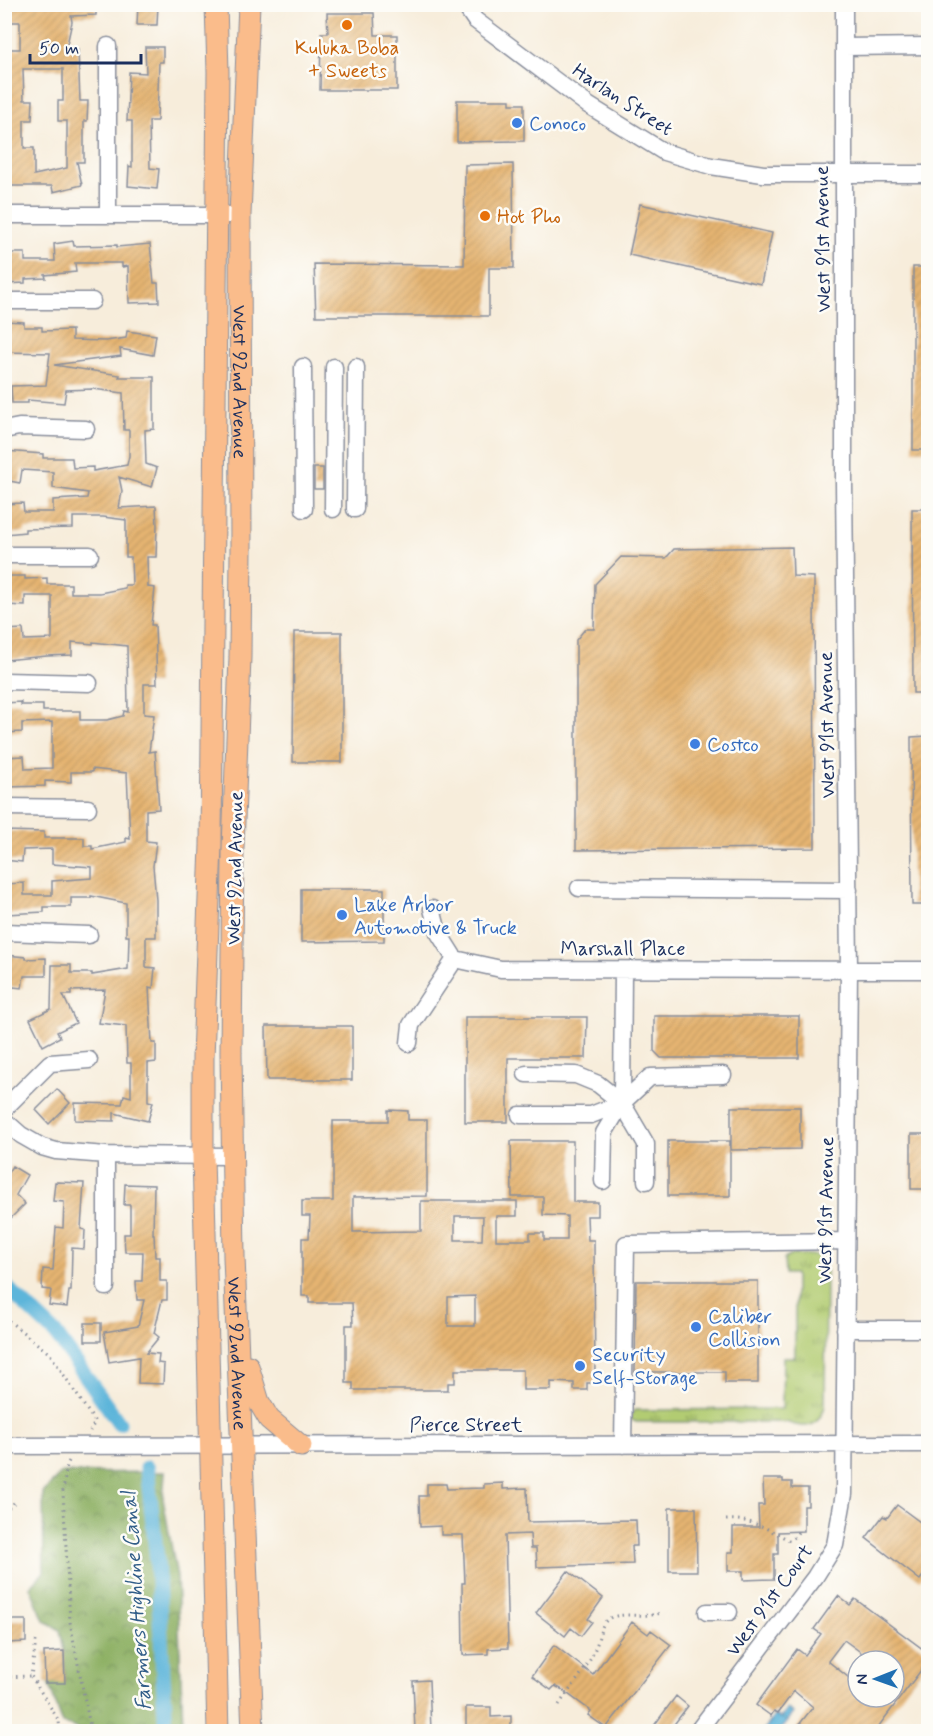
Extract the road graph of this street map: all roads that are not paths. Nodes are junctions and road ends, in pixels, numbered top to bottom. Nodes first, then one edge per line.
1 (216, 4) edge
2 (249, 4) edge
3 (464, 4) edge
4 (844, 4) edge
5 (108, 45) dead end
6 (928, 46) edge
7 (844, 47) junction
8 (928, 174) edge
9 (843, 175) junction
10 (108, 214) junction
11 (4, 215) edge
12 (215, 215) junction
13 (240, 215) junction
14 (4, 301) edge
15 (92, 301) dead end
16 (86, 429) dead end
17 (4, 430) edge
18 (329, 508) joint
19 (241, 550) junction
20 (214, 551) junction
21 (4, 555) edge
22 (90, 555) dead end
23 (4, 681) edge
24 (89, 683) dead end
25 (4, 807) edge
26 (88, 808) dead end
27 (579, 888) dead end
28 (849, 890) junction
29 (432, 909) dead end
30 (4, 932) edge
31 (88, 934) dead end
32 (455, 959) junction
33 (849, 969) junction
34 (623, 970) junction
35 (928, 970) edge
36 (409, 1043) dead end
37 (89, 1060) dead end
38 (526, 1074) dead end
39 (723, 1075) dead end
40 (622, 1103) junction
41 (4, 1109) edge
42 (520, 1115) dead end
43 (4, 1119) edge
44 (106, 1155) junction
45 (202, 1156) junction
46 (232, 1156) junction
47 (646, 1181) dead end
48 (603, 1182) dead end
49 (846, 1241) junction
50 (106, 1287) dead end
51 (237, 1322) junction
52 (845, 1329) junction
53 (928, 1329) edge
54 (928, 1444) edge
55 (622, 1445) junction
56 (844, 1445) junction
57 (4, 1446) edge
58 (211, 1446) junction
59 (243, 1446) junction
60 (301, 1446) junction
61 (707, 1612) dead end
62 (729, 1612) dead end
63 (218, 1731) edge
64 (253, 1731) edge
65 (697, 1731) edge

1 - 12 main road, West 92nd Avenue
2 - 13 main road, West 92nd Avenue
3 - 9 street, Harlan Street
4 - 7 street, West 91st Avenue
5 - 10 street
6 - 7 street
7 - 9 street, West 91st Avenue
8 - 9 street, Harlan Street
9 - 28 street, West 91st Avenue
10 - 11 street
10 - 12 street
12 - 13 street
12 - 20 main road, West 92nd Avenue
13 - 19 main road, West 92nd Avenue
14 - 15 street
16 - 17 street
18 - 18 street
19 - 20 street
19 - 46 main road, West 92nd Avenue
20 - 45 main road, West 92nd Avenue
21 - 22 street
23 - 24 street
25 - 26 street
27 - 28 street
28 - 33 street, West 91st Avenue
29 - 32 street
30 - 31 street
32 - 34 street, Marshall Place
32 - 36 street
33 - 34 street, Marshall Place
33 - 35 street, Marshall Place
33 - 49 street, West 91st Avenue
34 - 40 street
37 - 41 street
38 - 40 street
39 - 40 street
40 - 42 street
40 - 47 street
40 - 48 street
43 - 44 street
44 - 45 street
44 - 50 street
45 - 46 street
45 - 58 main road, West 92nd Avenue
46 - 51 main road, West 92nd Avenue
49 - 52 street, West 91st Avenue
49 - 55 street
51 - 59 main road, West 92nd Avenue
51 - 60 main road
52 - 53 street
52 - 56 street, West 91st Avenue
54 - 56 street, Pierce Street
55 - 56 street, Pierce Street
55 - 60 street, Pierce Street
56 - 65 street, West 91st Court
57 - 58 street, Pierce Street
58 - 59 street, Pierce Street
58 - 63 main road, West 92nd Avenue
59 - 60 street, Pierce Street
59 - 64 main road, West 92nd Avenue
61 - 62 street

